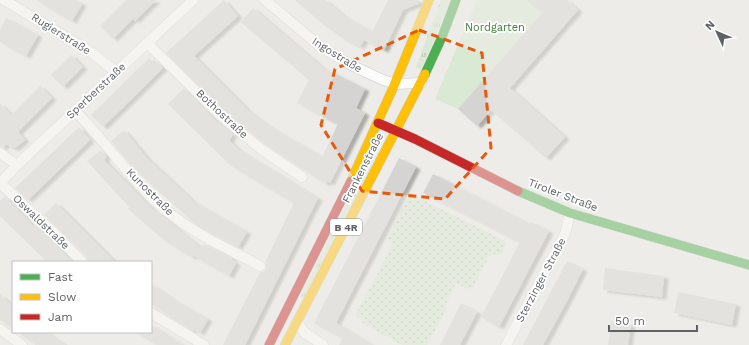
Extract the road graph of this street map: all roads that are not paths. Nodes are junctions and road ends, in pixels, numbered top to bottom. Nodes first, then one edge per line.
1 (4, 0) edge
2 (194, 0) edge
3 (265, 0) edge
4 (430, 0) edge
5 (456, 0) edge
6 (147, 43) junction
7 (116, 72) junction
8 (421, 83) junction
9 (396, 84) junction
10 (75, 111) junction
11 (378, 123) junction
12 (396, 131) junction
13 (0, 153) edge
14 (17, 165) junction
15 (302, 177) dead end
16 (0, 183) edge
17 (570, 213) junction
18 (81, 261) edge
19 (749, 265) edge
20 (260, 266) dead end
21 (152, 314) edge
22 (297, 322) junction
23 (0, 330) edge
24 (22, 345) edge
25 (204, 345) edge
26 (270, 345) edge
27 (285, 345) edge
28 (323, 345) edge
29 (506, 345) edge

1 - 7 street, Rugierstraße
2 - 6 street, Sperberstraße
3 - 9 street, Ingostraße
4 - 9 main road, Frankenstraße / B 4R
5 - 8 main road, Frankenstraße / B 4R
6 - 7 street, Sperberstraße
6 - 15 street, Bothostraße
7 - 10 street, Sperberstraße
8 - 9 street
8 - 12 main road, Frankenstraße / B 4R
9 - 11 main road, Frankenstraße / B 4R
10 - 14 street, Sperberstraße
10 - 20 street, Kunostraße
11 - 12 main road, Tiroler Straße
11 - 26 main road, Frankenstraße / B 4R
12 - 17 main road, Tiroler Straße
12 - 22 main road, Frankenstraße / B 4R
13 - 14 street
14 - 16 street, Sperberstraße
16 - 18 street, Oswaldstraße
17 - 19 main road, Tiroler Straße
17 - 29 street, Sterzinger Straße
21 - 25 street
22 - 27 main road, Frankenstraße / B 4R
22 - 28 street
23 - 24 street

